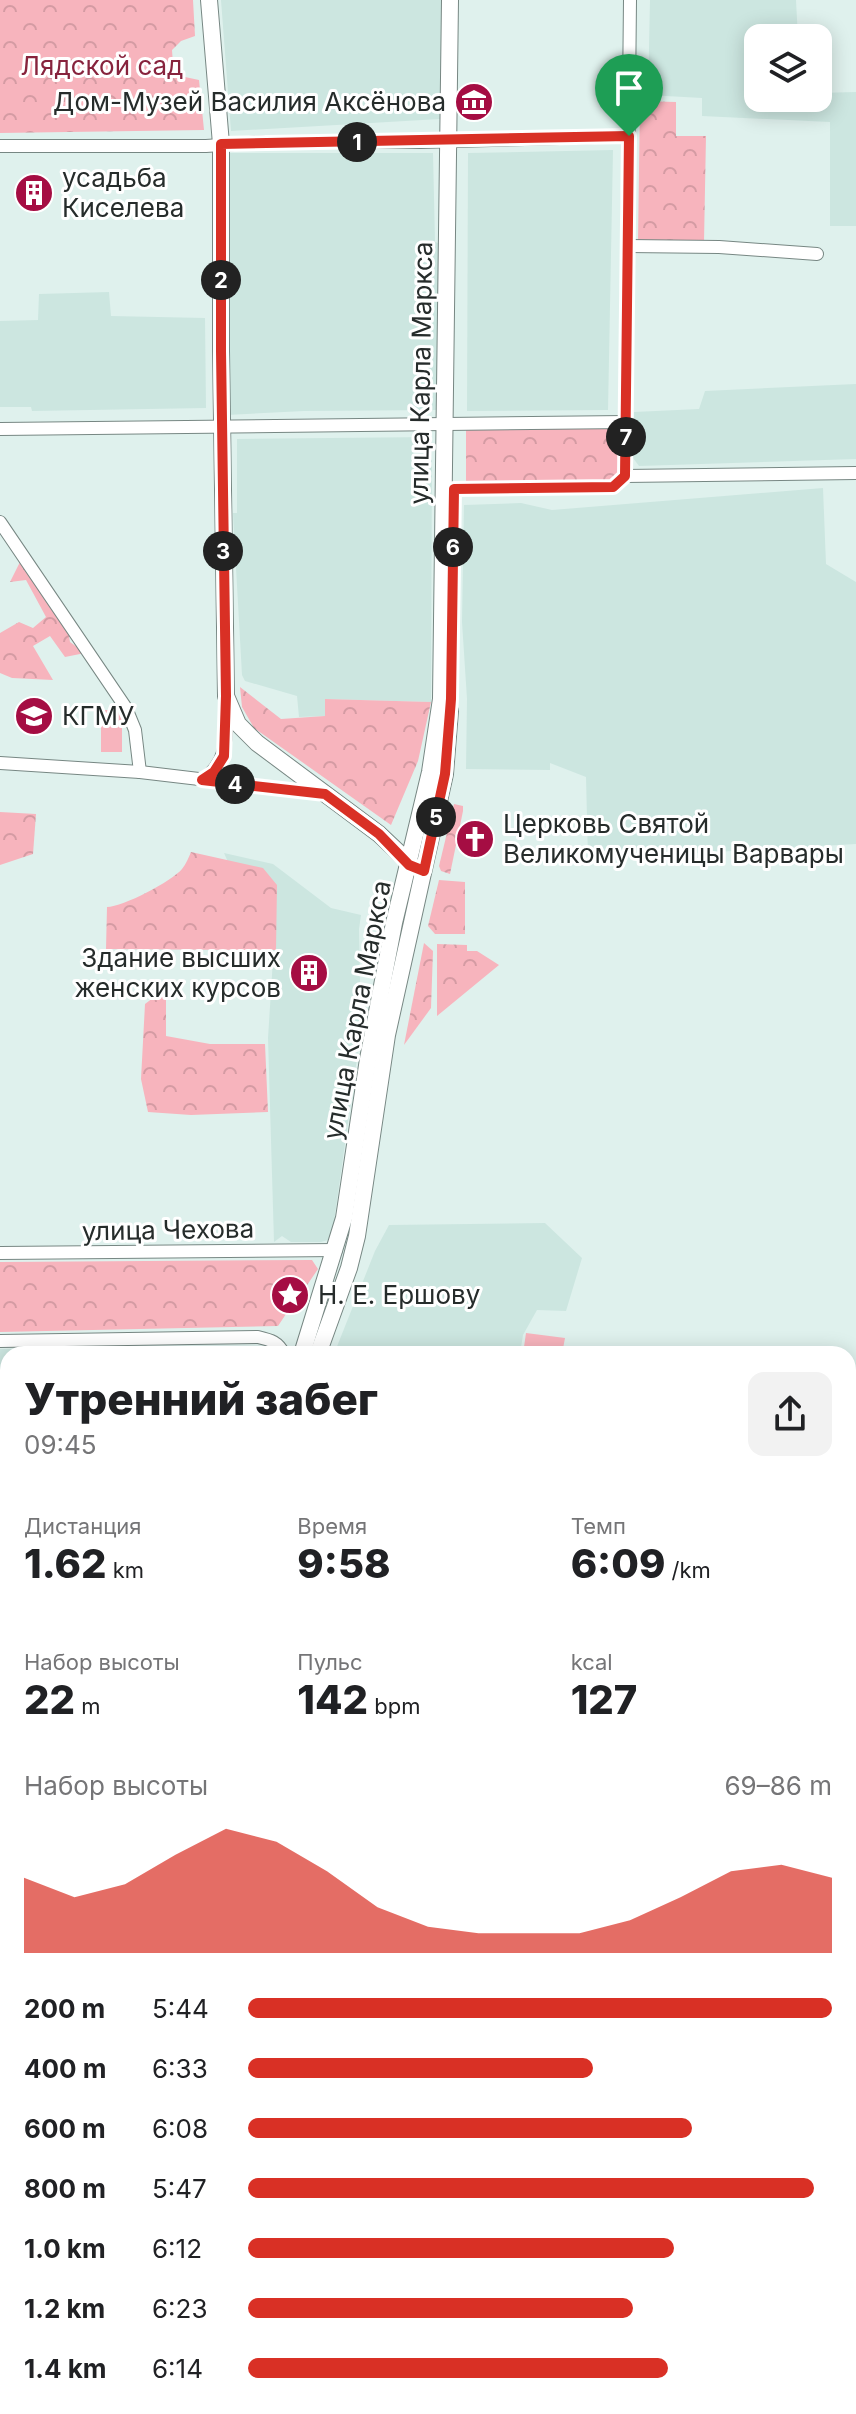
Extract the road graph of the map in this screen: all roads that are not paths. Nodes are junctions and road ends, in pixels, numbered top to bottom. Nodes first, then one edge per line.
1 (209, 0) edge
2 (450, 0) edge
3 (458, 0) edge
4 (630, 0) edge
5 (629, 136) junction
6 (453, 141) junction
7 (221, 144) junction
8 (0, 146) edge
9 (628, 246) junction
10 (817, 254) dead end
11 (626, 422) junction
12 (450, 423) junction
13 (222, 426) junction
14 (0, 429) edge
15 (856, 473) edge
16 (625, 476) junction
17 (454, 489) junction
18 (0, 522) edge
19 (226, 696) junction
20 (0, 763) edge
21 (140, 772) junction
22 (202, 780) junction
23 (325, 794) junction
24 (416, 868) junction
25 (336, 1250) junction
26 (0, 1253) edge
27 (0, 1341) edge
28 (280, 1346) edge
29 (305, 1346) edge
30 (321, 1346) edge

1 - 7 main road
2 - 6 main road, улица Карла Маркса
3 - 6 main road, улица Карла Маркса
4 - 5 street
5 - 6 street
5 - 9 street
6 - 7 street
6 - 12 main road, улица Карла Маркса
7 - 8 street
7 - 13 main road
9 - 10 street
9 - 11 street
11 - 12 street
11 - 16 street
12 - 13 street
12 - 17 main road, улица Карла Маркса
12 - 24 main road, улица Карла Маркса
13 - 14 street
13 - 19 main road
15 - 16 street
16 - 17 street
17 - 24 main road, улица Карла Маркса
18 - 21 street
19 - 22 street
19 - 23 main road
20 - 21 street
21 - 22 street
22 - 23 street
23 - 24 main road
24 - 25 main road, улица Карла Маркса
24 - 30 main road, улица Карла Маркса
25 - 26 street, улица Чехова
25 - 29 main road, улица Карла Маркса
27 - 28 street

